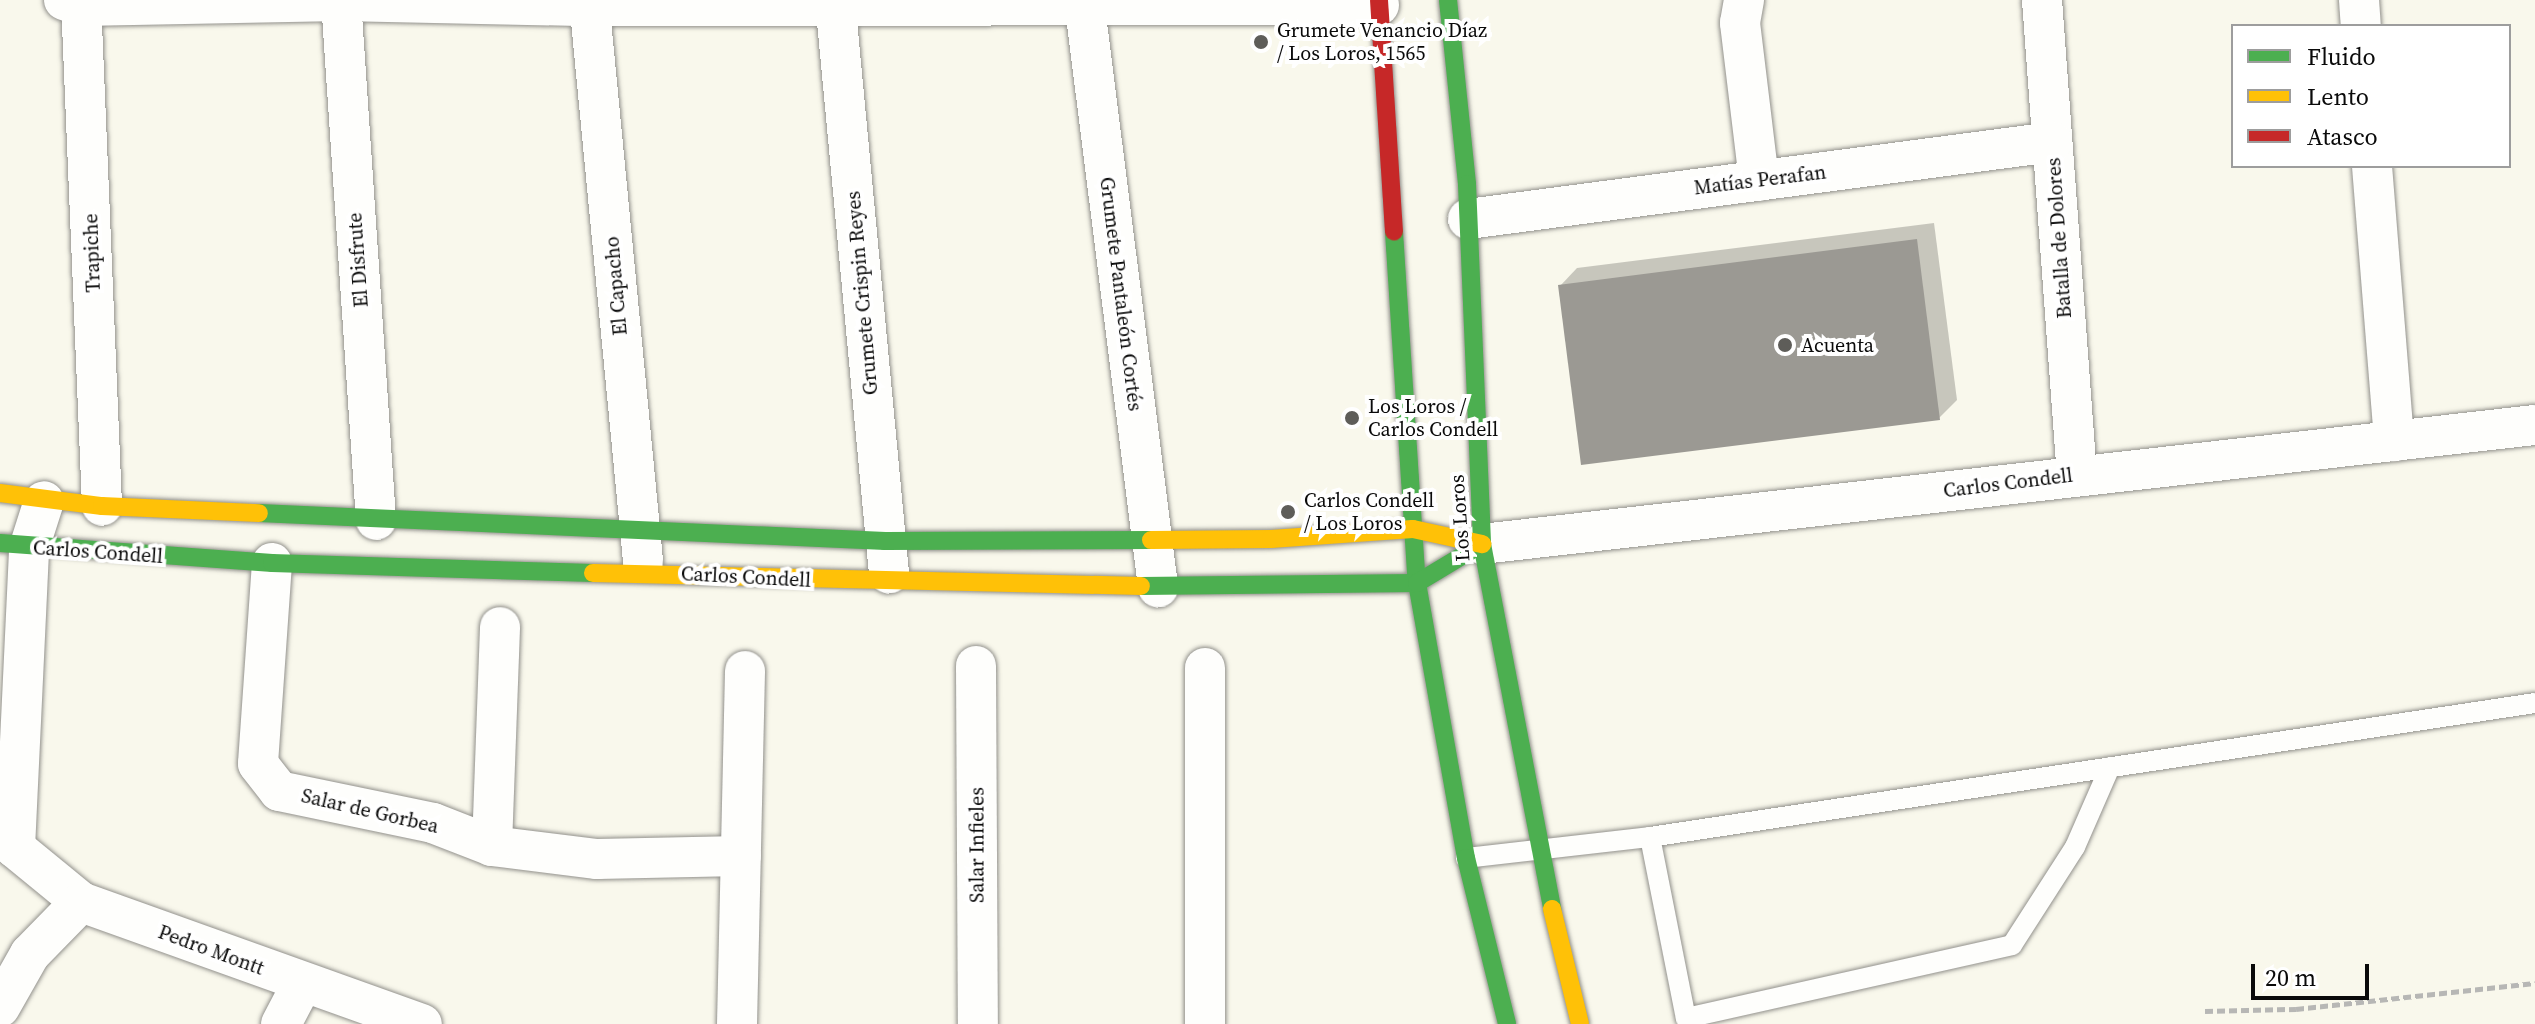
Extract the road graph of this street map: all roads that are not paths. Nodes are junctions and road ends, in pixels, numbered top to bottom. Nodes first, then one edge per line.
1 (341, 0) edge
2 (1448, 0) edge
3 (1744, 0) edge
4 (2042, 0) edge
5 (2359, 0) edge
6 (835, 1) edge
7 (1084, 1) edge
8 (75, 2) edge
9 (1379, 2) edge
10 (589, 3) edge
11 (2361, 24) edge
12 (2052, 142) junction
13 (2372, 168) edge
14 (1759, 181) junction
15 (1468, 219) junction
16 (2535, 425) edge
17 (2394, 441) junction
18 (2077, 475) junction
19 (0, 493) edge
20 (44, 501) junction
21 (102, 506) junction
22 (376, 520) junction
23 (1413, 529) junction
24 (640, 532) junction
25 (1153, 539) junction
26 (885, 541) junction
27 (1482, 544) junction
28 (15, 545) edge
29 (272, 563) junction
30 (644, 572) junction
31 (1417, 583) junction
32 (891, 585) junction
33 (1158, 587) junction
34 (500, 627) dead end
35 (976, 666) dead end
36 (1205, 668) dead end
37 (745, 671) dead end
38 (2535, 703) edge
39 (10, 726) edge
40 (2110, 767) junction
41 (1650, 837) junction
42 (492, 846) junction
43 (7, 849) edge
44 (1537, 850) junction
45 (741, 856) junction
46 (1466, 858) junction
47 (81, 902) junction
48 (302, 984) junction
49 (0, 1007) edge
50 (281, 1024) edge
51 (422, 1024) edge
52 (737, 1024) edge
53 (978, 1024) edge
54 (1205, 1024) edge
55 (1507, 1024) edge
56 (1580, 1024) edge

1 - 8 street
1 - 10 street
1 - 22 street, El Disfrute
2 - 15 street, Los Loros
3 - 14 street
4 - 12 street, Batalla de Dolores
5 - 11 street
6 - 7 street
6 - 10 street
6 - 26 street, Grumete Crispin Reyes
7 - 9 street
7 - 25 street, Grumete Pantaleón Cortés
8 - 21 street, Trapiche
9 - 23 street
10 - 24 street, El Capacho
12 - 14 street, Matías Perafan
12 - 18 street, Batalla de Dolores
13 - 17 street
14 - 15 street, Matías Perafan
15 - 27 street, Los Loros
16 - 17 street, Carlos Condell
17 - 18 street, Carlos Condell
18 - 27 street, Carlos Condell
19 - 20 street, Carlos Condell
20 - 21 street, Carlos Condell
20 - 28 street
21 - 22 street, Carlos Condell
22 - 24 street, Carlos Condell
23 - 25 street, Carlos Condell
23 - 27 street, Carlos Condell
23 - 31 street
24 - 26 street, Carlos Condell
24 - 30 street, El Capacho
25 - 26 street, Carlos Condell
25 - 33 street, Grumete Pantaleón Cortés
26 - 32 street, Grumete Crispin Reyes
27 - 31 street, Carlos Condell
27 - 44 street, Los Loros
28 - 29 street, Carlos Condell
28 - 39 street
29 - 30 street, Carlos Condell
29 - 42 street, Salar de Gorbea
30 - 32 street, Carlos Condell
31 - 33 street, Carlos Condell
31 - 46 street
32 - 33 street, Carlos Condell
34 - 42 street
35 - 53 street, Salar Infieles
36 - 54 street
37 - 45 street
38 - 40 lane
39 - 43 street
40 - 41 lane
40 - 41 lane
41 - 44 lane
42 - 45 street, Salar de Gorbea
43 - 47 street, Pedro Montt
44 - 46 lane
44 - 56 street, Los Loros
45 - 52 street
46 - 55 street
47 - 48 street, Pedro Montt
47 - 49 street
48 - 50 street
48 - 51 street, Pedro Montt

